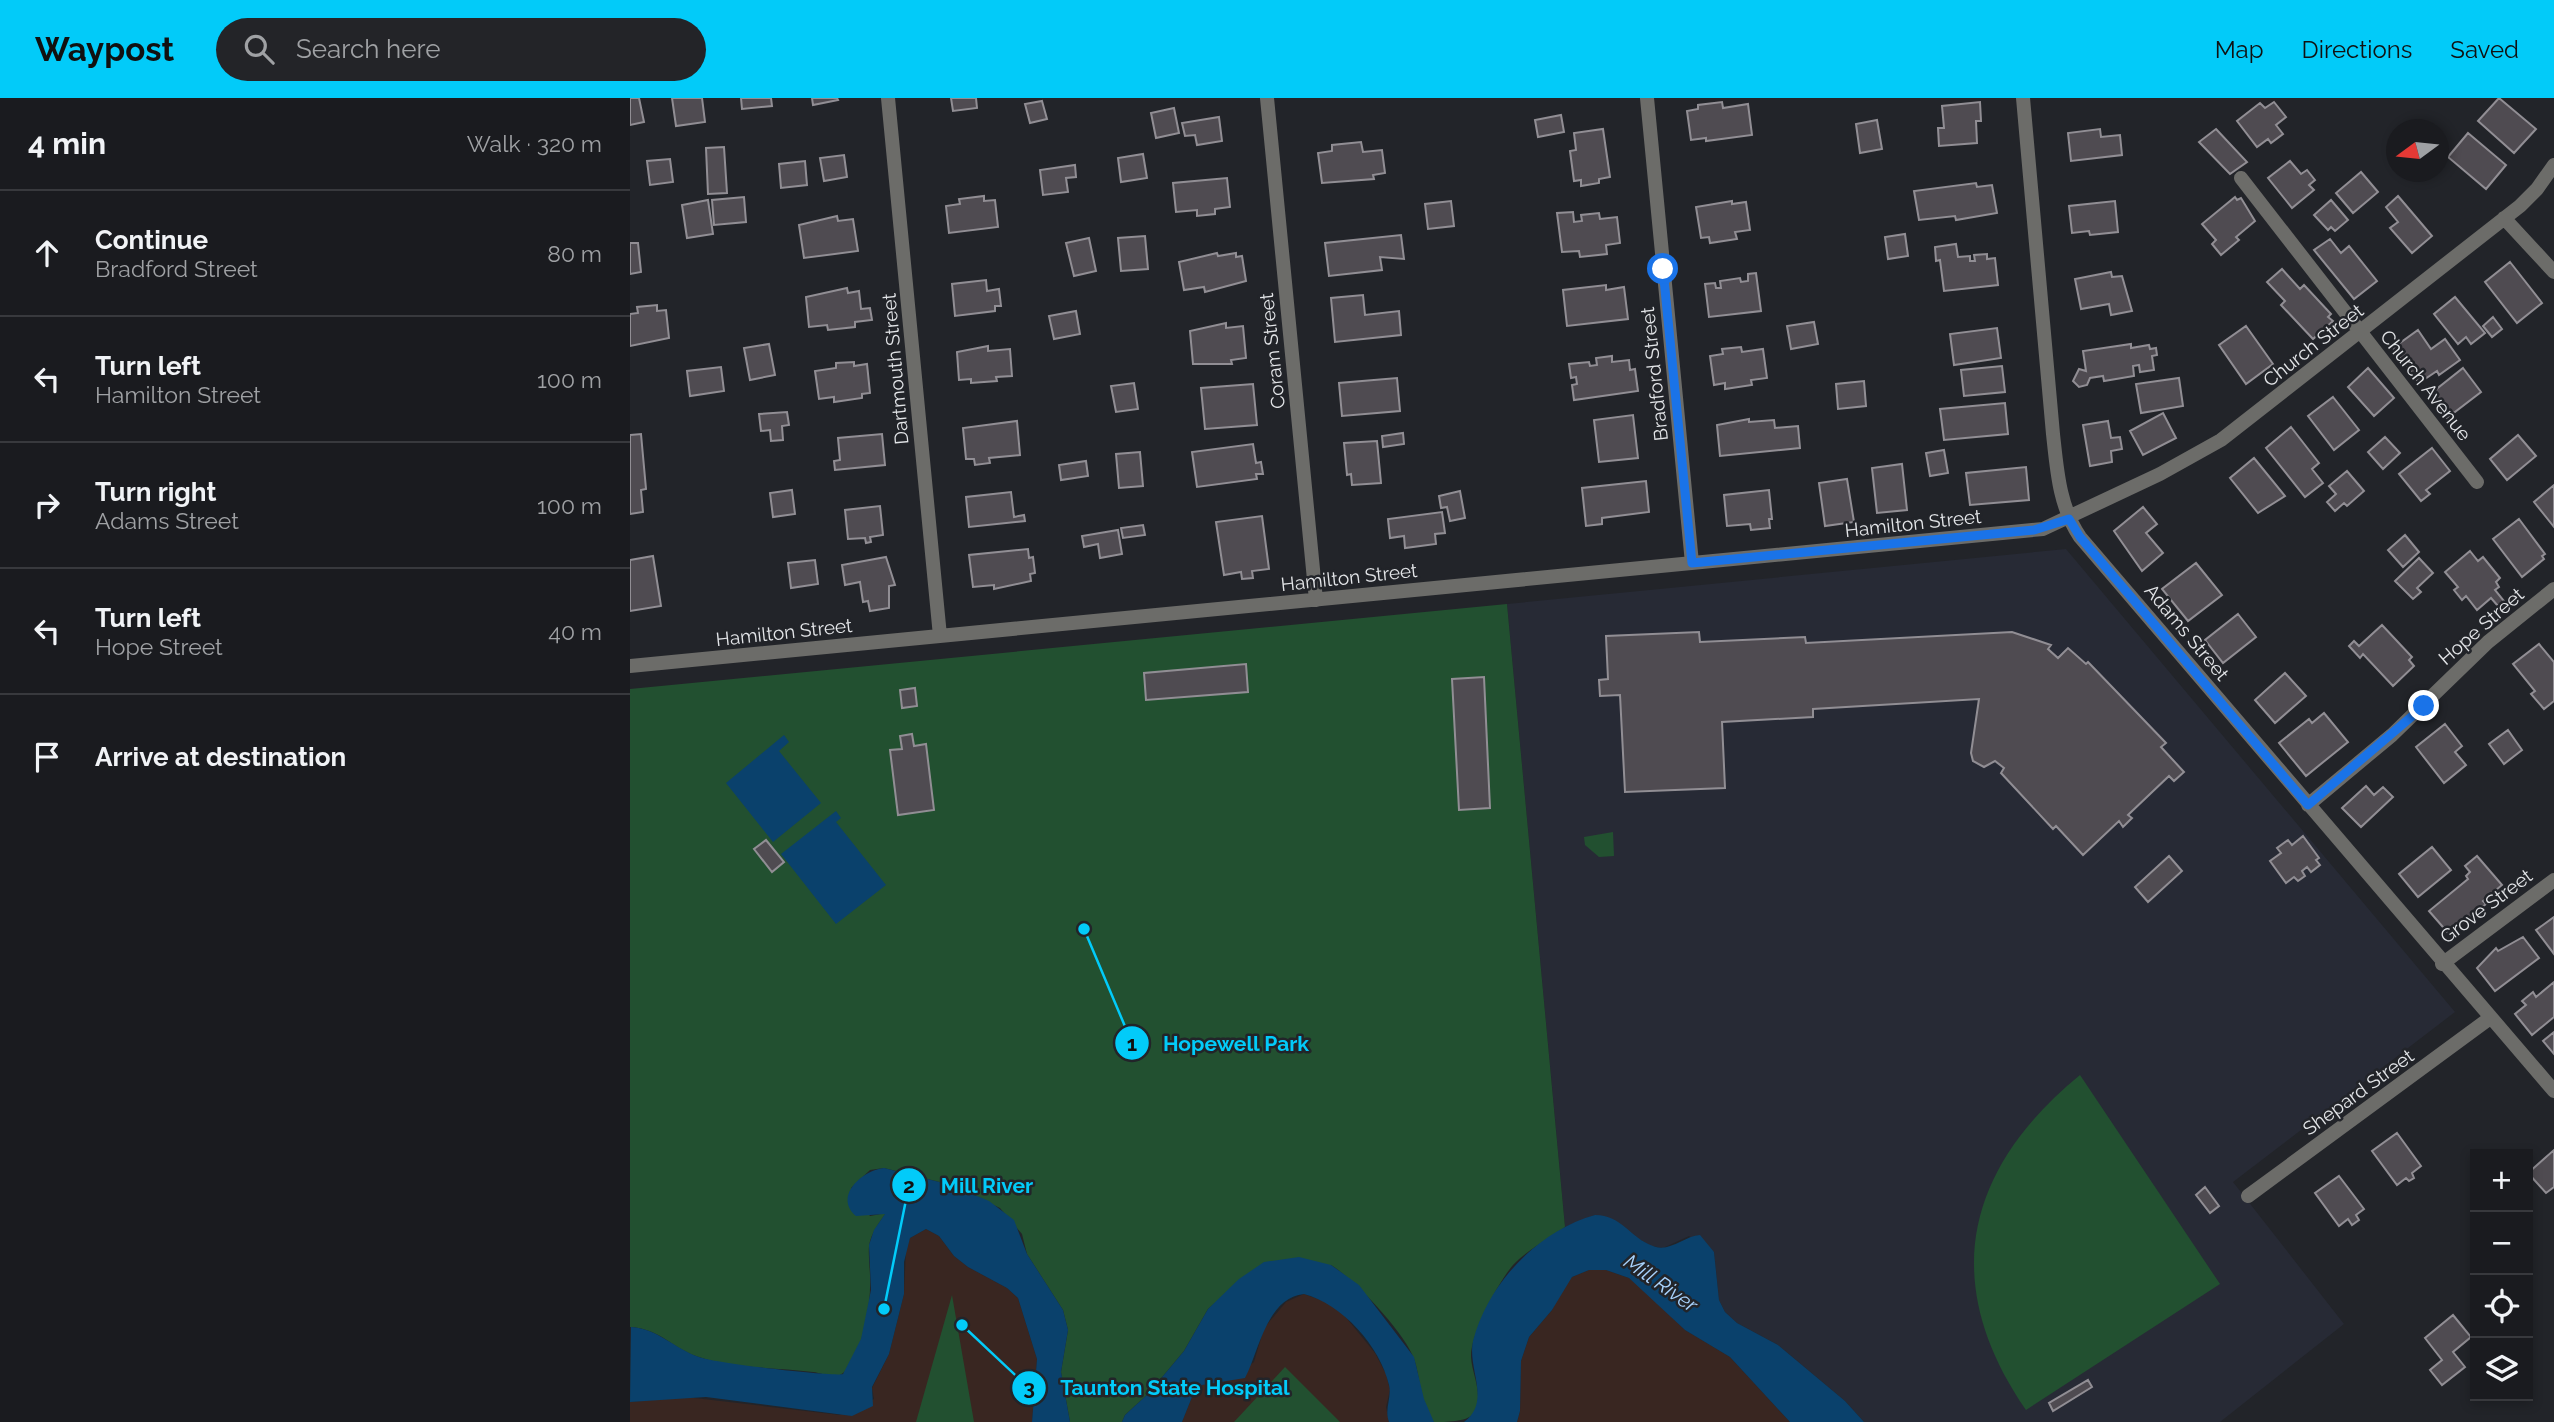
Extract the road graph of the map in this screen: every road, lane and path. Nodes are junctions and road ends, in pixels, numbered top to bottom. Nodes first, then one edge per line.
1 (888, 98) edge
2 (1267, 98) edge
3 (1647, 98) edge
4 (2023, 98) edge
5 (2554, 165) edge
6 (2241, 178) dead end
7 (2504, 218) junction
8 (2554, 272) edge
9 (2361, 332) junction
10 (2477, 482) dead end
11 (2069, 519) junction
12 (1692, 563) junction
13 (2554, 589) edge
14 (1316, 600) junction
15 (940, 636) junction
16 (630, 666) edge
17 (2308, 805) junction
18 (2554, 880) edge
19 (2442, 964) junction
20 (2490, 1018) junction
21 (2554, 1091) edge
22 (2248, 1196) dead end

1 - 15 street, Dartmouth Street
2 - 14 street, Coram Street
3 - 12 street, Bradford Street
4 - 11 street, Adams Street
5 - 7 street, Church Street
6 - 9 street, Church Avenue
7 - 8 street
7 - 9 street, Church Street
9 - 10 street, Church Avenue
9 - 11 street, Church Street
11 - 12 street, Hamilton Street
11 - 17 street, Adams Street
12 - 14 street, Hamilton Street
13 - 17 street, Hope Street
14 - 15 street, Hamilton Street
15 - 16 street, Hamilton Street
17 - 19 street, Adams Street
18 - 19 street, Grove Street
19 - 20 street, Adams Street
20 - 21 street, Adams Street
20 - 22 street, Shepard Street

